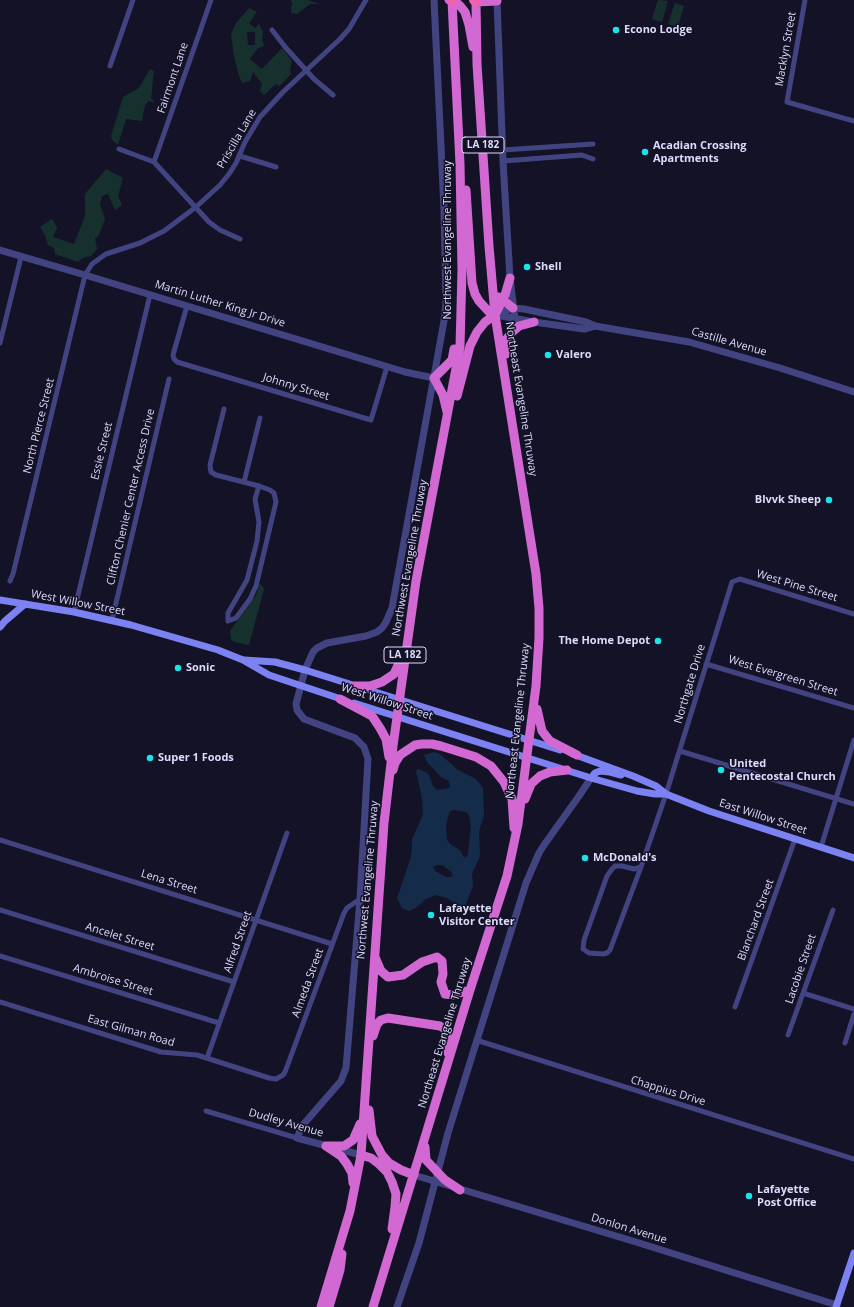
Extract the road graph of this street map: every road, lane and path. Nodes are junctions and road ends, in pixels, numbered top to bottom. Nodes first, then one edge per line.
1 (133, 0) edge
2 (211, 0) edge
3 (366, 0) edge
4 (434, 0) edge
5 (451, 0) edge
6 (497, 0) edge
7 (805, 0) edge
8 (475, 1) edge
9 (272, 30) dead end
10 (477, 64) junction
11 (110, 66) dead end
12 (307, 71) junction
13 (333, 95) dead end
14 (854, 121) edge
15 (593, 144) dead end
16 (120, 149) dead end
17 (503, 150) junction
18 (240, 156) junction
19 (593, 159) dead end
20 (503, 161) junction
21 (154, 162) junction
22 (460, 164) junction
23 (276, 167) dead end
24 (196, 207) junction
25 (240, 239) dead end
26 (0, 250) edge
27 (21, 257) junction
28 (85, 275) junction
29 (510, 278) junction
30 (492, 288) junction
31 (150, 295) junction
32 (503, 300) junction
33 (187, 306) junction
34 (513, 308) junction
35 (495, 315) junction
36 (515, 319) junction
37 (534, 322) junction
38 (595, 326) junction
39 (459, 330) junction
40 (0, 343) edge
41 (387, 367) junction
42 (504, 371) junction
43 (434, 378) junction
44 (169, 379) dead end
45 (854, 392) edge
46 (224, 409) dead end
47 (448, 416) junction
48 (260, 418) dead end
49 (437, 472) junction
50 (244, 482) junction
51 (259, 486) junction
52 (257, 541) junction
53 (266, 542) junction
54 (734, 580) joint
55 (10, 581) dead end
56 (243, 588) junction
57 (252, 593) junction
58 (0, 600) edge
59 (25, 604) junction
60 (74, 612) junction
61 (854, 614) edge
62 (112, 620) junction
63 (0, 627) edge
64 (406, 651) junction
65 (243, 660) junction
66 (706, 664) junction
67 (306, 670) junction
68 (300, 686) junction
69 (355, 686) junction
70 (536, 690) junction
71 (340, 699) junction
72 (399, 699) junction
73 (854, 708) edge
74 (397, 717) junction
75 (530, 740) junction
76 (854, 740) edge
77 (680, 751) junction
78 (577, 755) junction
79 (527, 758) junction
80 (391, 766) junction
81 (567, 770) junction
82 (633, 776) junction
83 (590, 778) junction
84 (388, 787) junction
85 (666, 794) junction
86 (837, 798) junction
87 (854, 804) edge
88 (520, 811) junction
89 (287, 833) dead end
90 (795, 839) junction
91 (0, 840) edge
92 (515, 843) junction
93 (821, 847) junction
94 (854, 858) edge
95 (641, 868) junction
96 (360, 899) junction
97 (0, 910) edge
98 (833, 910) dead end
99 (256, 920) junction
100 (332, 944) junction
101 (0, 956) edge
102 (374, 956) junction
103 (234, 982) junction
104 (470, 990) junction
105 (803, 993) junction
106 (0, 1002) edge
107 (735, 1007) dead end
108 (854, 1009) edge
109 (854, 1014) edge
110 (219, 1023) junction
111 (788, 1035) dead end
112 (476, 1040) junction
113 (845, 1043) dead end
114 (369, 1051) junction
115 (207, 1058) junction
116 (447, 1064) junction
117 (368, 1066) junction
118 (280, 1078) joint
119 (364, 1110) junction
120 (206, 1111) dead end
121 (297, 1138) junction
122 (424, 1143) junction
123 (326, 1146) junction
124 (361, 1155) junction
125 (854, 1159) edge
126 (438, 1172) junction
127 (414, 1176) junction
128 (435, 1182) junction
129 (460, 1190) junction
130 (354, 1191) junction
131 (344, 1229) junction
132 (854, 1253) edge
133 (389, 1254) junction
134 (852, 1264) edge
135 (836, 1306) edge
136 (321, 1307) edge
137 (329, 1307) edge
138 (373, 1307) edge
139 (397, 1307) edge

1 - 11 street
2 - 21 street, Fairmont Lane
3 - 12 street, Priscilla Lane
4 - 43 street, Northwest Evangeline Thruway
5 - 10 highway
5 - 22 highway, Northwest Evangeline Thruway / LA 182
6 - 8 highway
6 - 17 street, Northeast Evangeline Thruway
7 - 14 street, Macklyn Street
8 - 10 highway, Northeast Evangeline Thruway / LA 182
9 - 12 street
10 - 30 highway, Northeast Evangeline Thruway / LA 182
12 - 13 street
12 - 18 street, Priscilla Lane
15 - 17 street
16 - 21 street
17 - 20 street, Northeast Evangeline Thruway
18 - 23 street
18 - 24 street, Priscilla Lane
19 - 20 street
20 - 29 street, Northeast Evangeline Thruway
21 - 24 street
22 - 35 highway
22 - 39 highway, Northwest Evangeline Thruway / LA 182
24 - 25 street
24 - 28 street, Priscilla Lane
26 - 27 street, Martin Luther King Jr Drive
27 - 28 street, Martin Luther King Jr Drive
27 - 40 street
28 - 31 street, Martin Luther King Jr Drive
28 - 55 street, North Pierce Street
29 - 32 highway
29 - 34 street, Northeast Evangeline Thruway
30 - 32 highway
30 - 35 highway, Northeast Evangeline Thruway / LA 182
31 - 33 street, Martin Luther King Jr Drive
31 - 60 street, Essie Street
32 - 34 highway
32 - 35 highway
33 - 41 street, Martin Luther King Jr Drive
33 - 41 street, Johnny Street
34 - 35 street
34 - 36 street, Northeast Evangeline Thruway
34 - 38 street, Castille Avenue
35 - 36 street, Castille Avenue
35 - 42 highway, Northeast Evangeline Thruway / LA 182
35 - 49 highway
36 - 37 street, Castille Avenue
37 - 38 street, Castille Avenue
37 - 42 highway
38 - 45 street, Castille Avenue
39 - 43 highway
39 - 47 highway, Northwest Evangeline Thruway / LA 182
41 - 43 street, Martin Luther King Jr Drive
42 - 70 highway, Northeast Evangeline Thruway / LA 182
43 - 47 highway
43 - 67 street, Northwest Evangeline Thruway
44 - 62 street, Clifton Chenier Center Access Drive
46 - 50 street
47 - 49 highway, Northwest Evangeline Thruway / LA 182
48 - 50 street
49 - 64 highway, Northwest Evangeline Thruway / LA 182
50 - 51 street
51 - 52 street
51 - 53 street
52 - 53 street
52 - 56 street
53 - 57 street
54 - 61 street, West Pine Street
54 - 66 street, Northgate Drive
56 - 57 street
56 - 57 street
58 - 59 main road, West Willow Street
59 - 60 main road, West Willow Street
59 - 63 main road
60 - 62 main road, West Willow Street
62 - 65 main road, West Willow Street
64 - 69 highway
64 - 72 highway, Northwest Evangeline Thruway / LA 182
65 - 67 main road, West Willow Street
65 - 68 main road, West Willow Street
66 - 73 street, West Evergreen Street
66 - 77 street, Northgate Drive
67 - 68 street, Northwest Evangeline Thruway
67 - 69 main road, West Willow Street
68 - 71 main road, West Willow Street
68 - 96 street, Northwest Evangeline Thruway
69 - 72 main road, West Willow Street
70 - 75 highway, Northeast Evangeline Thruway / LA 182
70 - 78 highway
71 - 74 main road, West Willow Street
71 - 80 highway
72 - 74 highway, Northwest Evangeline Thruway / LA 182
72 - 75 main road, West Willow Street
74 - 79 main road, West Willow Street
74 - 80 highway, Northwest Evangeline Thruway / LA 182
75 - 78 main road, East Willow Street
75 - 79 highway, Northeast Evangeline Thruway / LA 182
76 - 86 street
77 - 85 street, Northgate Drive
77 - 86 street
78 - 82 main road, East Willow Street
79 - 81 main road, East Willow Street
79 - 88 highway, Northeast Evangeline Thruway / LA 182
80 - 84 highway, Northwest Evangeline Thruway / LA 182
81 - 83 main road, East Willow Street
81 - 88 highway
82 - 83 main road
82 - 85 main road, East Willow Street
83 - 85 main road, East Willow Street
83 - 112 street
84 - 92 highway
84 - 102 highway, Northwest Evangeline Thruway / LA 182
85 - 90 main road, East Willow Street
85 - 95 street, Northgate Drive
86 - 87 street
86 - 93 street
88 - 92 highway, Northeast Evangeline Thruway / LA 182
89 - 99 street, Alfred Street
90 - 93 main road, East Willow Street
90 - 107 street, Blanchard Street
91 - 99 street, Lena Street
92 - 104 highway, Northeast Evangeline Thruway / LA 182
93 - 94 main road, East Willow Street
95 - 95 street, Northgate Drive
96 - 100 street, Almeda Street
96 - 121 street, Northwest Evangeline Thruway
97 - 103 street, Ancelet Street
98 - 105 street, Lacobie Street
99 - 100 street, Lena Street
99 - 103 street, Alfred Street
100 - 118 street, Almeda Street
101 - 110 street, Ambroise Street
102 - 104 highway
102 - 114 highway, Northwest Evangeline Thruway / LA 182
103 - 110 street, Alfred Street
104 - 116 highway, Northeast Evangeline Thruway / LA 182
105 - 108 street
105 - 111 street, Lacobie Street
106 - 115 street, East Gilman Road
109 - 113 street
110 - 115 street, Alfred Street
112 - 125 street, Chappius Drive
112 - 126 street
114 - 116 highway
114 - 117 highway, Northwest Evangeline Thruway / LA 182
115 - 118 street, East Gilman Road
116 - 122 highway, Northeast Evangeline Thruway / LA 182
117 - 119 highway, Northwest Evangeline Thruway / LA 182
117 - 127 highway
119 - 123 highway
119 - 124 highway, Northwest Evangeline Thruway / LA 182
120 - 121 street, Dudley Avenue
121 - 123 street, Dudley Avenue
122 - 126 highway
122 - 127 highway, Northeast Evangeline Thruway / LA 182
123 - 124 street, Dudley Avenue
123 - 130 highway
124 - 130 highway, Northwest Evangeline Thruway / LA 182
124 - 133 highway
126 - 128 street
126 - 129 highway
127 - 128 street, Donlon Avenue
127 - 133 highway, Northeast Evangeline Thruway / LA 182
128 - 129 street, Donlon Avenue
128 - 139 street
129 - 135 street, Donlon Avenue
130 - 131 highway, Northwest Evangeline Thruway / LA 182
131 - 136 highway, Northwest Evangeline Thruway / LA 182
131 - 137 highway
132 - 134 main road
133 - 138 highway, Northeast Evangeline Thruway / LA 182
134 - 135 main road

